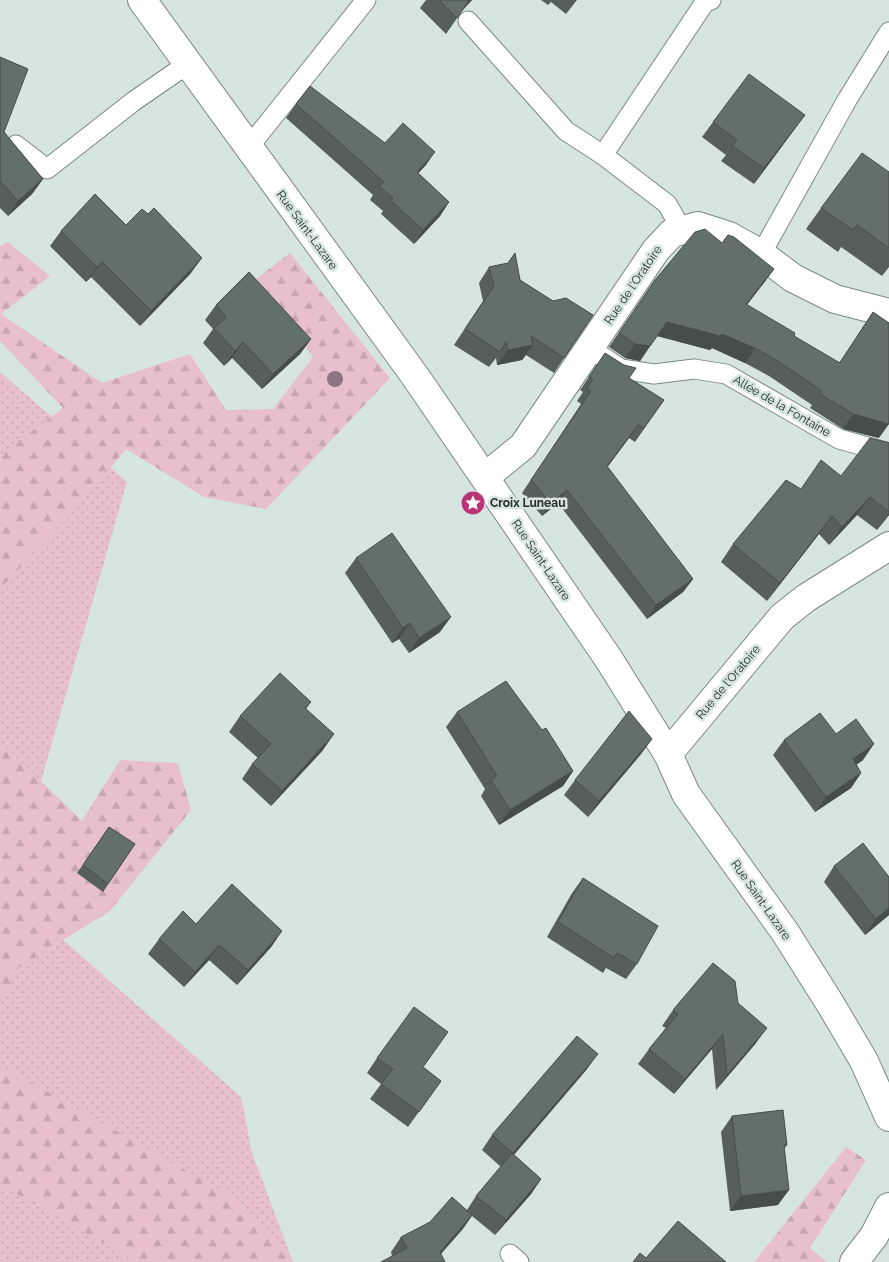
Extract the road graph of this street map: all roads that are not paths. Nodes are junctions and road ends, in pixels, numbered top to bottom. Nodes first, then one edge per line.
1 (142, 0) edge
2 (366, 0) edge
3 (711, 0) edge
4 (468, 21) edge
5 (889, 32) edge
6 (189, 63) junction
7 (16, 146) edge
8 (248, 148) junction
9 (603, 155) junction
10 (682, 230) junction
11 (761, 254) junction
12 (889, 313) edge
13 (591, 348) junction
14 (889, 453) edge
15 (485, 477) junction
16 (889, 546) edge
17 (668, 754) junction
18 (889, 1117) edge
19 (889, 1207) edge
20 (854, 1262) edge

1 - 6 street, Rue Saint-Lazare
2 - 8 lane
3 - 9 lane
4 - 9 lane
5 - 11 lane
6 - 7 lane
6 - 8 street, Rue Saint-Lazare
8 - 15 street, Rue Saint-Lazare
9 - 10 lane
10 - 11 street
10 - 13 street, Rue de l'Oratoire
11 - 12 street
13 - 14 lane, Allée de la Fontaine
13 - 15 street, Rue de l'Oratoire
15 - 17 street, Rue Saint-Lazare
16 - 17 street, Rue de l'Oratoire
17 - 18 street, Rue Saint-Lazare
19 - 20 street

